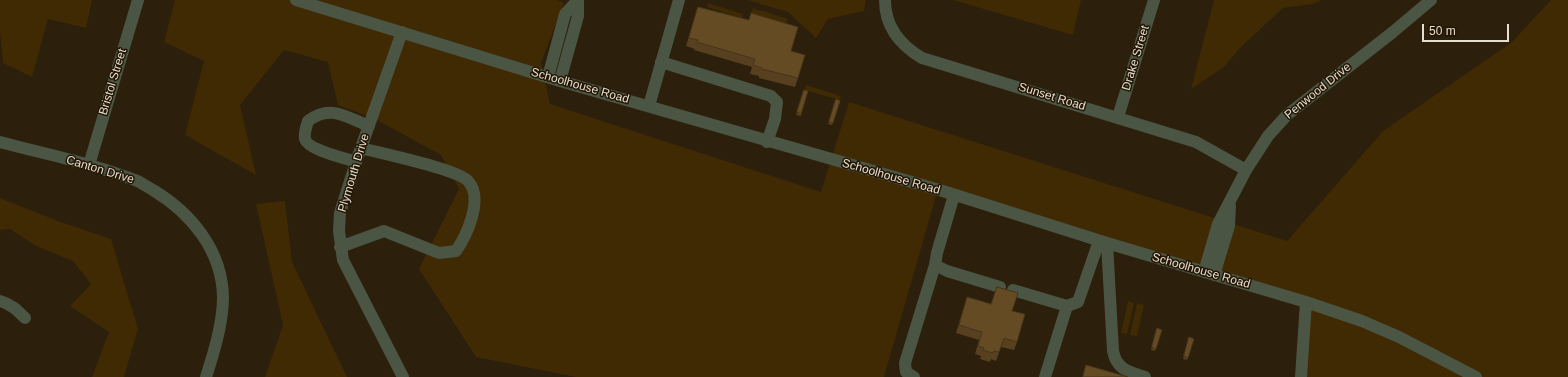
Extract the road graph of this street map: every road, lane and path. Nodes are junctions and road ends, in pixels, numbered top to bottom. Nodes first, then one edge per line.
1 (138, 0) edge
2 (296, 0) edge
3 (578, 0) edge
4 (679, 0) edge
5 (885, 0) edge
6 (1154, 0) edge
7 (1431, 0) edge
8 (402, 32) junction
9 (662, 62) junction
10 (548, 78) junction
11 (560, 81) junction
12 (649, 106) junction
13 (1118, 117) junction
14 (369, 126) junction
15 (0, 142) edge
16 (767, 142) junction
17 (361, 148) junction
18 (356, 162) junction
19 (88, 165) junction
20 (1246, 170) junction
21 (954, 195) junction
22 (1103, 242) junction
23 (340, 247) junction
24 (935, 265) junction
25 (1209, 273) junction
26 (1000, 287) edge
27 (1013, 290) edge
28 (0, 300) edge
29 (1306, 302) junction
30 (1067, 306) junction
31 (25, 318) dead end
32 (206, 377) edge
33 (403, 377) edge
34 (914, 377) edge
35 (1045, 377) edge
36 (1145, 377) edge
37 (1300, 377) edge
38 (1476, 377) edge

1 - 19 street, Bristol Street
2 - 8 street, Schoolhouse Road
3 - 10 street
3 - 11 street
4 - 9 street
5 - 13 street, Sunset Road
6 - 13 street, Drake Street
7 - 20 street, Penwood Drive
8 - 10 street, Schoolhouse Road
8 - 14 street, Plymouth Drive
9 - 12 street
9 - 16 street
10 - 11 street, Schoolhouse Road
11 - 12 street, Schoolhouse Road
12 - 16 street, Schoolhouse Road
13 - 20 street, Sunset Road
14 - 17 street, Plymouth Drive
14 - 18 street
15 - 19 street, Canton Drive
16 - 21 street, Schoolhouse Road
17 - 18 street, Plymouth Drive
17 - 23 street
18 - 23 street, Plymouth Drive
19 - 32 street, Canton Drive
20 - 25 street, Penwood Drive
21 - 22 street, Schoolhouse Road
21 - 24 street
22 - 25 street, Schoolhouse Road
22 - 30 street
22 - 36 street
23 - 33 street, Plymouth Drive
24 - 26 street
24 - 34 street
25 - 29 street, Schoolhouse Road
27 - 30 street
28 - 31 street
29 - 37 street
29 - 38 street, Schoolhouse Road
30 - 35 street

